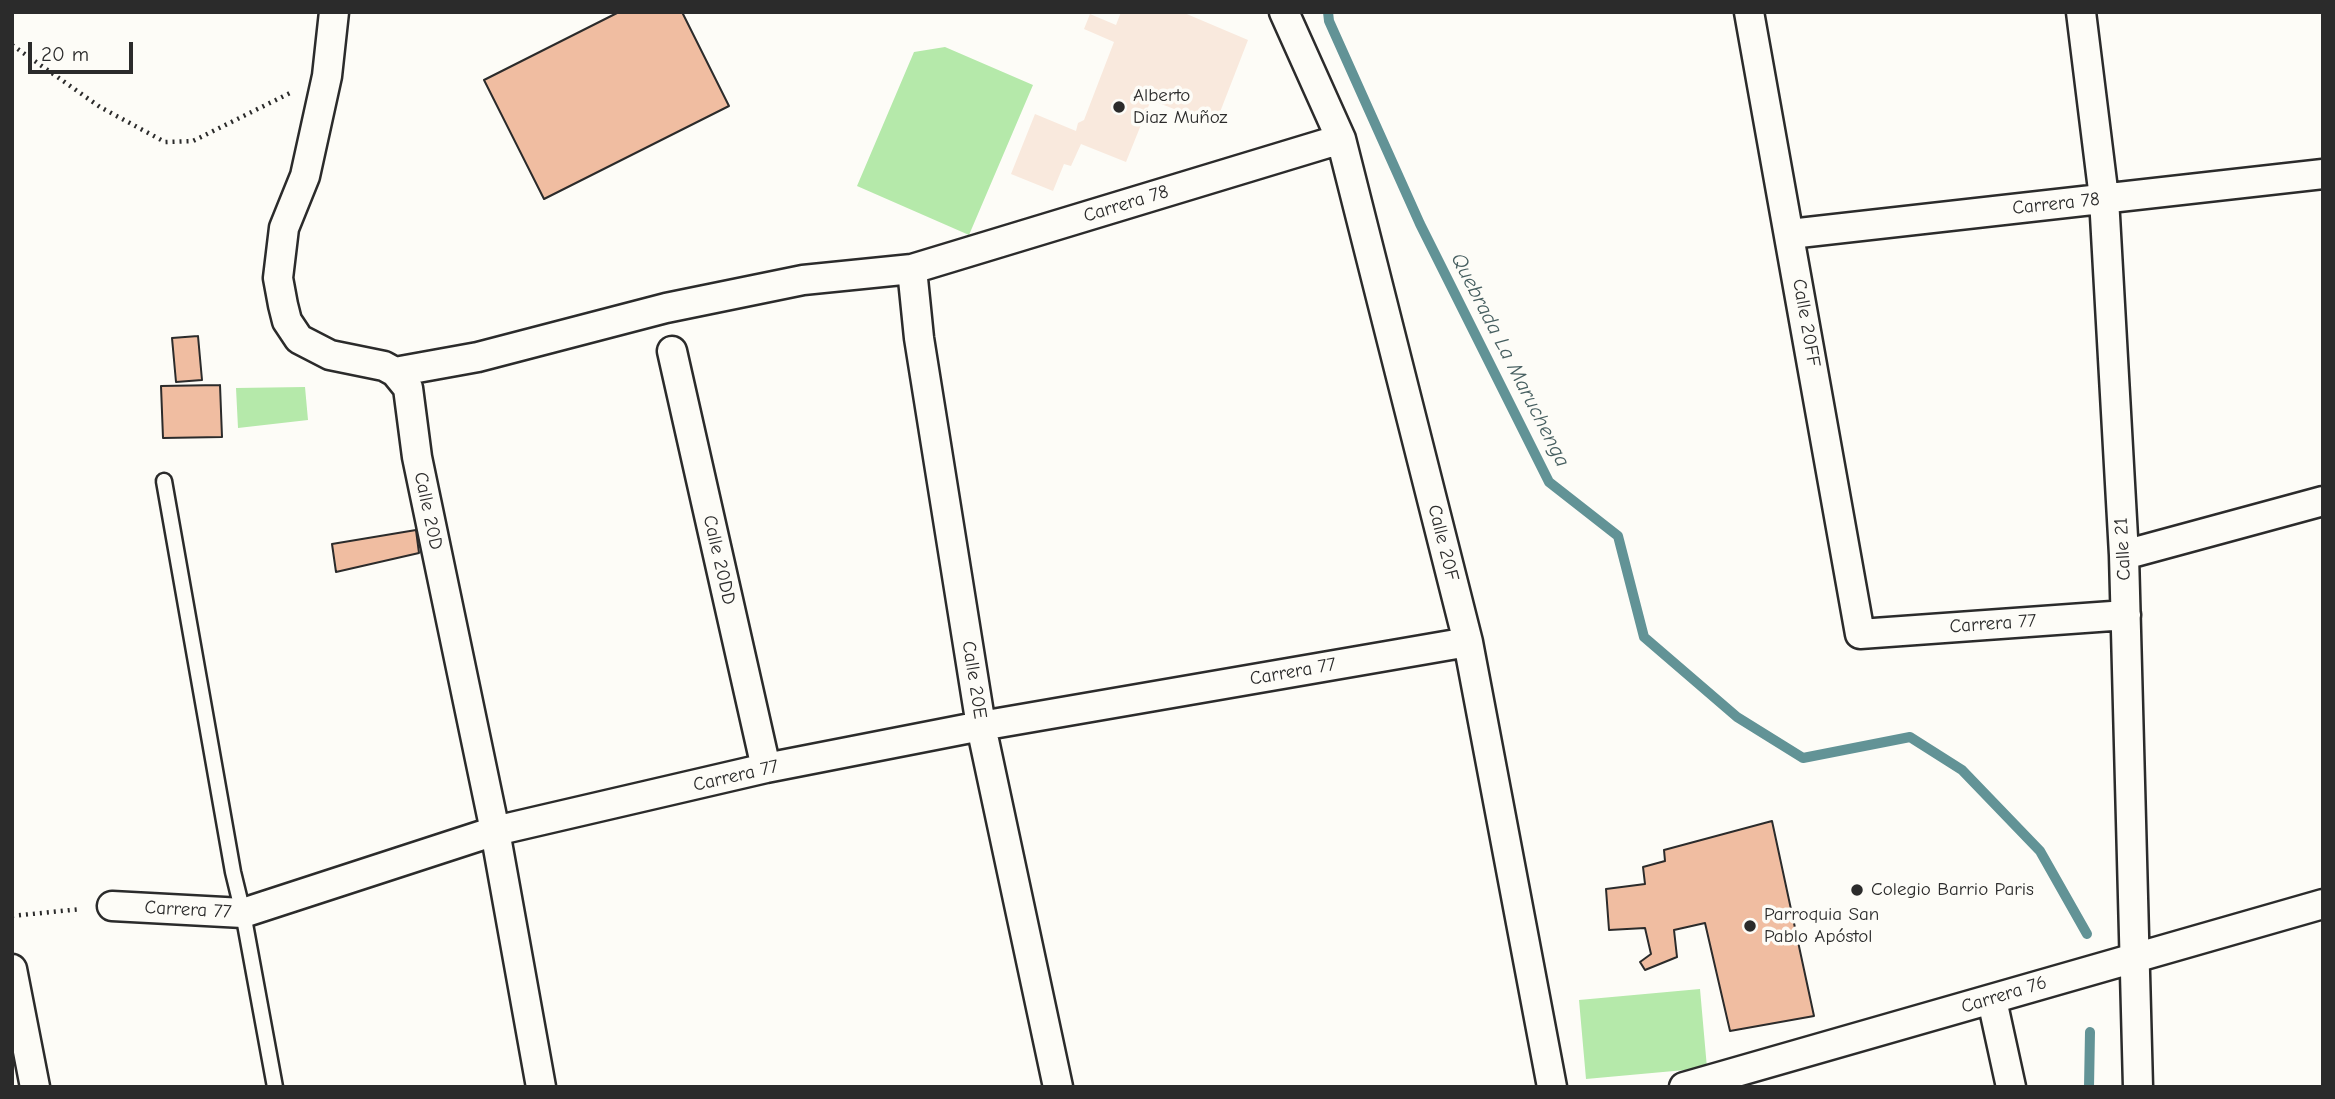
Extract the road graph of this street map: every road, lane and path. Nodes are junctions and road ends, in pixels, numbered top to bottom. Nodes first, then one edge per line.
1 (334, 12) edge
2 (1284, 12) edge
3 (1749, 12) edge
4 (2081, 12) edge
5 (12, 46) edge
6 (327, 76) junction
7 (1341, 139) junction
8 (2323, 174) edge
9 (2104, 198) junction
10 (1790, 234) junction
11 (912, 269) junction
12 (672, 351) dead end
13 (395, 372) junction
14 (164, 481) dead end
15 (2323, 501) edge
16 (2124, 555) junction
17 (2126, 615) junction
18 (1860, 634) joint
19 (1468, 642) junction
20 (981, 726) junction
21 (766, 768) junction
22 (495, 831) junction
23 (2323, 904) edge
24 (112, 906) joint
25 (243, 913) junction
26 (12, 916) edge
27 (2135, 959) junction
28 (12, 969) edge
29 (1992, 1000) junction
30 (35, 1087) edge
31 (275, 1087) edge
32 (541, 1087) edge
33 (1058, 1087) edge
34 (1552, 1087) edge
35 (1684, 1087) edge
36 (2011, 1087) edge
37 (2138, 1087) edge

1 - 6 street
2 - 7 street, Calle 20F
3 - 10 street, Calle 20FF
4 - 9 street, Calle 21
5 - 6 path
6 - 13 street
7 - 11 street, Carrera 78
7 - 19 street, Calle 20F
8 - 9 street, Carrera 78
9 - 10 street, Carrera 78
9 - 16 street, Calle 21
10 - 18 street, Calle 20FF
11 - 13 street, Carrera 78
11 - 20 street, Calle 20E
12 - 21 street, Calle 20DD
13 - 22 street, Calle 20D
14 - 25 lane
15 - 16 street
16 - 17 street, Calle 21
17 - 18 street, Carrera 77
17 - 27 street, Calle 21
19 - 20 street, Carrera 77
19 - 34 street, Calle 20F
20 - 21 street, Carrera 77
20 - 33 street, Calle 20E
21 - 22 street, Carrera 77
22 - 25 street, Carrera 77
22 - 32 street, Calle 20D
23 - 27 street, Carrera 76
24 - 25 street, Carrera 77
24 - 26 path
25 - 31 lane
27 - 29 street, Carrera 76
27 - 37 street, Calle 21
28 - 30 street
29 - 35 street, Carrera 76
29 - 36 street

